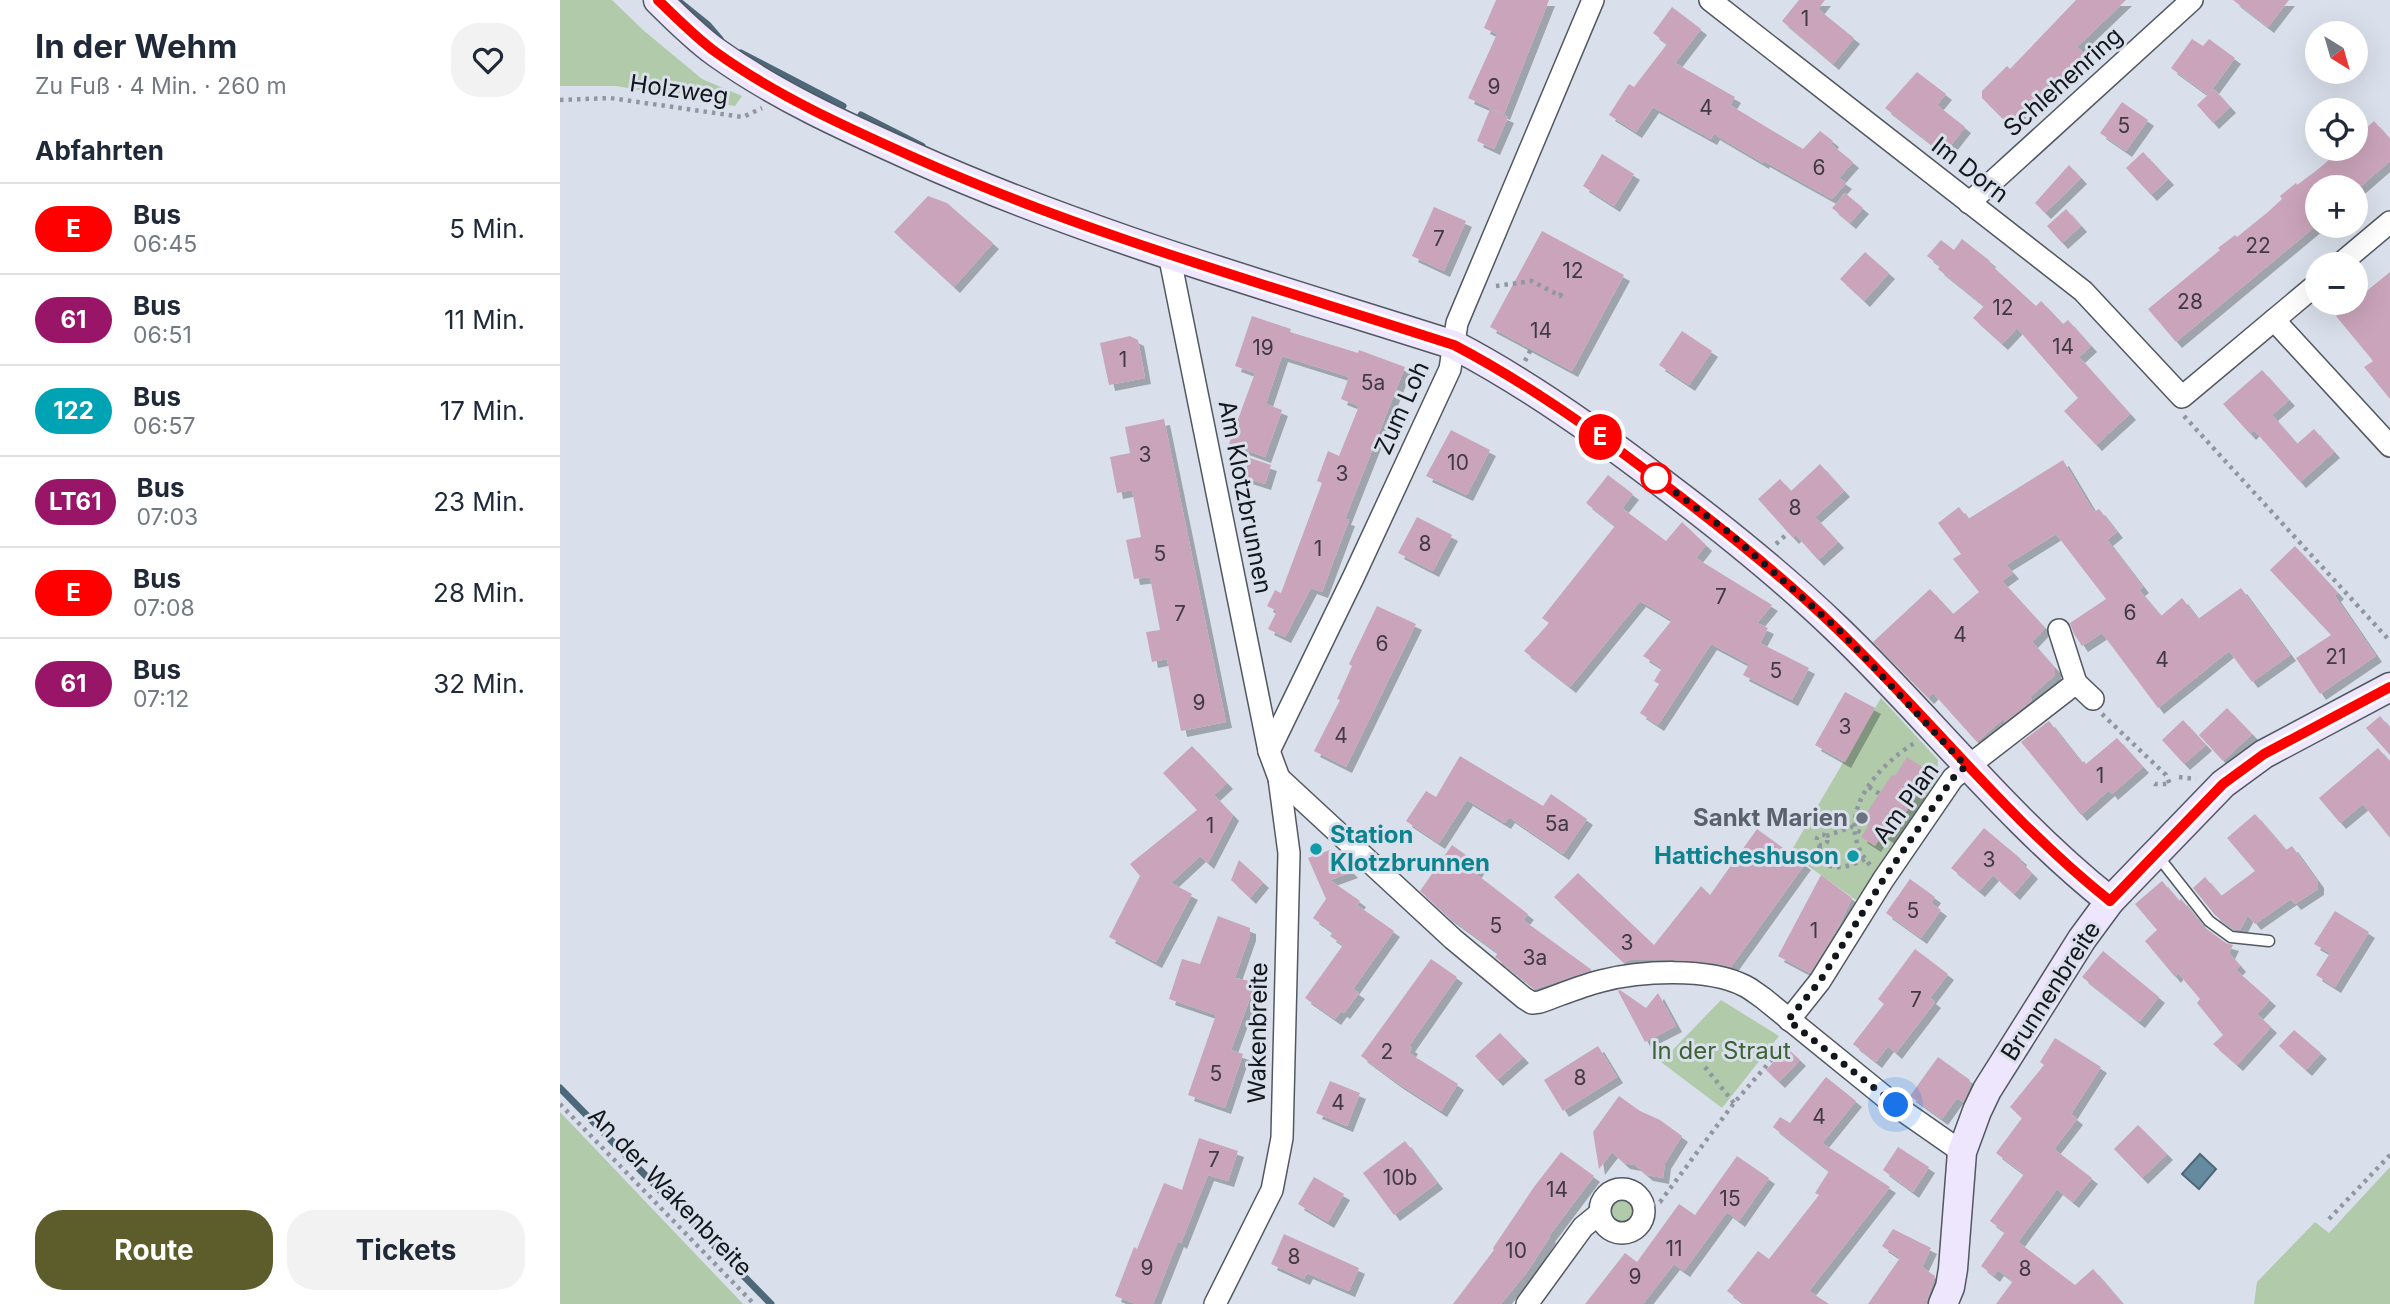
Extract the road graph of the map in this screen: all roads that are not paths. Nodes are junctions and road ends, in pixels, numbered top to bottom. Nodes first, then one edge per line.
1 (658, 0) edge
2 (1593, 0) edge
3 (2192, 0) edge
4 (1723, 4) edge
5 (1969, 203) junction
6 (2390, 222) edge
7 (2354, 252) edge
8 (1169, 254) junction
9 (2305, 294) edge
10 (2274, 320) junction
11 (1454, 345) junction
12 (2390, 446) edge
13 (2059, 630) dead end
14 (2076, 683) junction
15 (2390, 687) edge
16 (2092, 699) road end
17 (1269, 751) junction
18 (1966, 766) junction
19 (1279, 778) junction
20 (2156, 852) junction
21 (2110, 901) junction
22 (2269, 941) dead end
23 (1794, 1023) junction
24 (1962, 1152) junction
25 (1599, 1214) junction
26 (1215, 1304) edge
27 (1527, 1304) edge
28 (1943, 1304) edge

1 - 8 street
2 - 11 street, Zum Loh
3 - 5 street, Schlehenring
4 - 5 street, Im Dorn
5 - 10 street, Im Dorn
6 - 7 street
8 - 11 street
8 - 17 street, Am Klotzbrunnen
9 - 10 street
10 - 12 street
11 - 17 street, Zum Loh
11 - 18 street
13 - 14 street
14 - 16 street
14 - 18 street, Am Plan
15 - 20 street, Brunnenbreite
17 - 19 street, Wakenbreite
18 - 21 street
18 - 23 street, Am Plan
19 - 23 street
19 - 26 street, Wakenbreite
20 - 21 street, Brunnenbreite
20 - 22 lane
21 - 24 street, Brunnenbreite
23 - 24 street
24 - 28 street, Brunnenbreite
25 - 25 street
25 - 27 street

